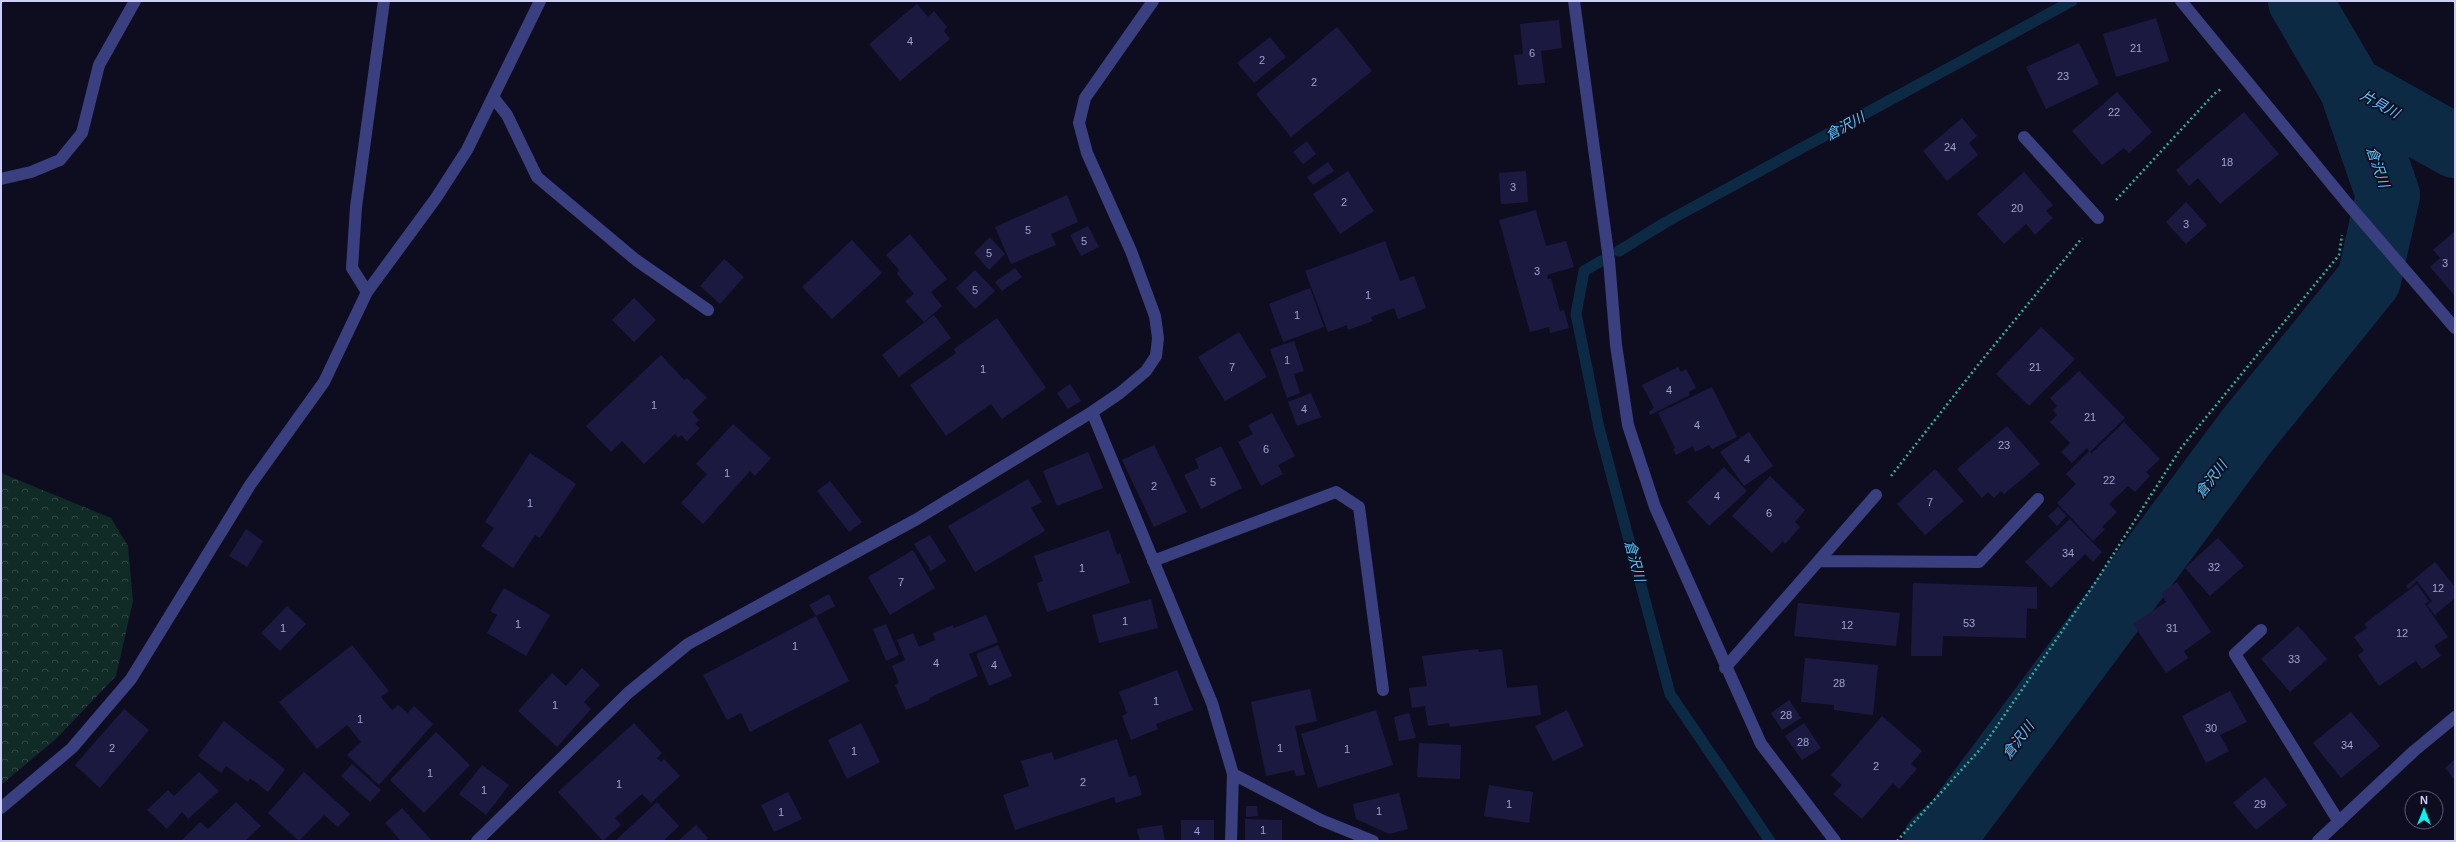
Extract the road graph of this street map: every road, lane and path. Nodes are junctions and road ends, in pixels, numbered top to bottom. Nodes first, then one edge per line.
1 (135, 1) edge
2 (384, 1) edge
3 (540, 1) edge
4 (1153, 1) edge
5 (1574, 1) edge
6 (2180, 1) edge
7 (2242, 76) junction
8 (493, 97) junction
9 (2024, 137) dead end
10 (1, 179) edge
11 (2351, 207) junction
12 (2098, 218) junction
13 (367, 292) junction
14 (708, 310) dead end
15 (2455, 328) edge
16 (1092, 412) junction
17 (1876, 495) joint
18 (2038, 499) dead end
19 (1153, 561) junction
20 (1819, 561) junction
21 (2261, 630) dead end
22 (1725, 668) junction
23 (1383, 690) dead end
24 (2455, 717) edge
25 (1233, 774) junction
26 (1, 808) edge
27 (2339, 822) junction
28 (477, 841) edge
29 (1231, 841) edge
30 (1373, 841) edge
31 (1835, 841) edge
32 (1897, 841) edge
33 (2318, 841) edge

1 - 10 street
2 - 13 street
3 - 8 street
4 - 16 street
5 - 22 street
6 - 7 street
7 - 11 street
7 - 12 path
8 - 13 street
8 - 14 street
9 - 12 street
11 - 15 street
11 - 32 path
12 - 17 path
13 - 26 street
16 - 19 street
16 - 28 street
17 - 20 street
18 - 20 street
19 - 23 street
19 - 25 street
20 - 22 street
21 - 27 street
22 - 31 street
24 - 27 street
25 - 29 street
25 - 30 street
27 - 33 street

